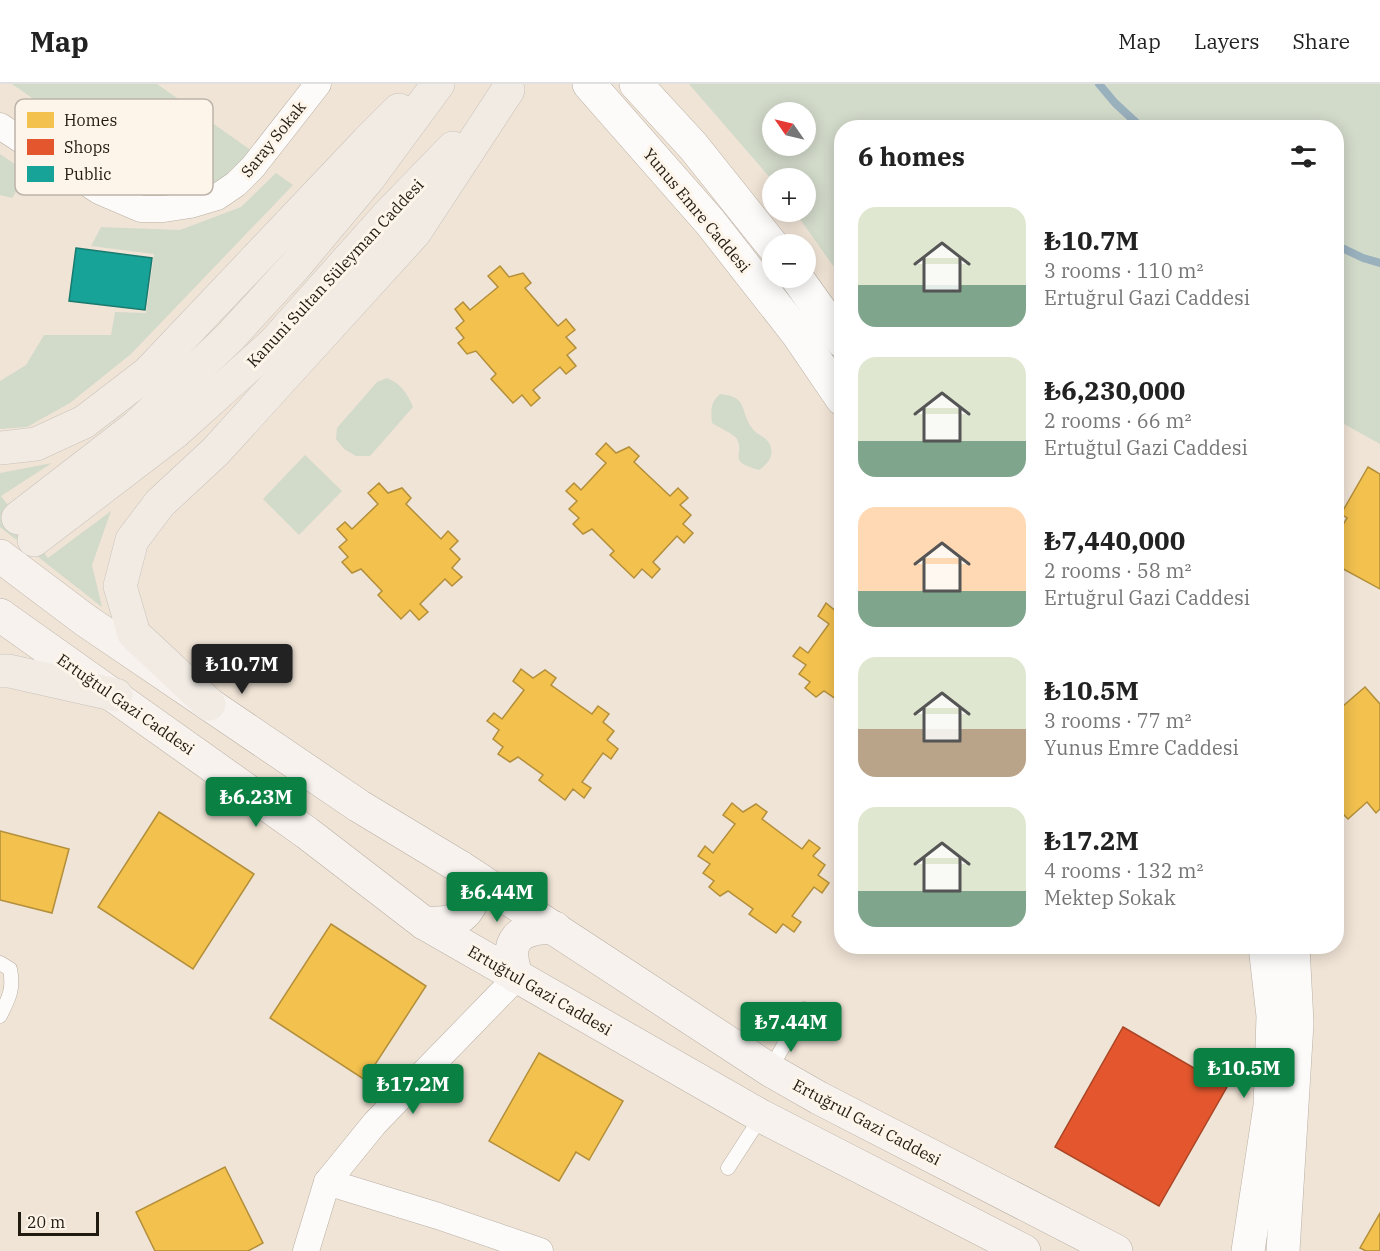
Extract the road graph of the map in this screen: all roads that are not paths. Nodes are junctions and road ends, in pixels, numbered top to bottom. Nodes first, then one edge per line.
1 (318, 84) edge
2 (426, 84) edge
3 (438, 84) edge
4 (589, 84) edge
5 (636, 84) edge
6 (511, 87) edge
7 (0, 126) edge
8 (15, 136) edge
9 (109, 195) edge
10 (763, 234) edge
11 (804, 288) edge
12 (834, 330) edge
13 (834, 387) edge
14 (0, 448) edge
15 (0, 556) edge
16 (0, 615) edge
17 (0, 671) edge
18 (116, 695) junction
19 (209, 704) junction
20 (460, 867) junction
21 (424, 923) junction
22 (555, 928) junction
23 (1266, 954) edge
24 (1293, 954) edge
25 (0, 963) edge
26 (517, 977) junction
27 (804, 1009) dead end
28 (0, 1016) edge
29 (770, 1071) junction
30 (761, 1116) junction
31 (728, 1168) dead end
32 (327, 1182) junction
33 (306, 1251) edge
34 (540, 1251) edge
35 (1024, 1251) edge
36 (1116, 1251) edge
37 (1248, 1251) edge
38 (1283, 1251) edge

1 - 9 street, Saray Sokak
2 - 14 main road
3 - 6 main road, Kanuni Sultan Süleyman Caddesi
4 - 13 street, Yunus Emre Caddesi
5 - 10 street
6 - 19 main road
7 - 8 street, Saray Sokak
11 - 12 street
15 - 19 main road, Ertuğrul Gazi Caddesi
16 - 18 main road, Ertuğtul Gazi Caddesi
17 - 18 main road
18 - 21 main road, Ertuğtul Gazi Caddesi
19 - 20 main road, Ertuğrul Gazi Caddesi
20 - 21 main road
20 - 22 main road, Ertuğrul Gazi Caddesi
21 - 26 main road, Ertuğtul Gazi Caddesi
22 - 26 main road
22 - 29 main road, Ertuğrul Gazi Caddesi
23 - 37 street
24 - 38 street
25 - 28 lane
26 - 30 main road, Ertuğtul Gazi Caddesi
26 - 32 street
27 - 29 lane
29 - 36 main road, Ertuğrul Gazi Caddesi
30 - 31 lane
30 - 35 main road, Ertuğtul Gazi Caddesi
32 - 33 street
32 - 34 street

